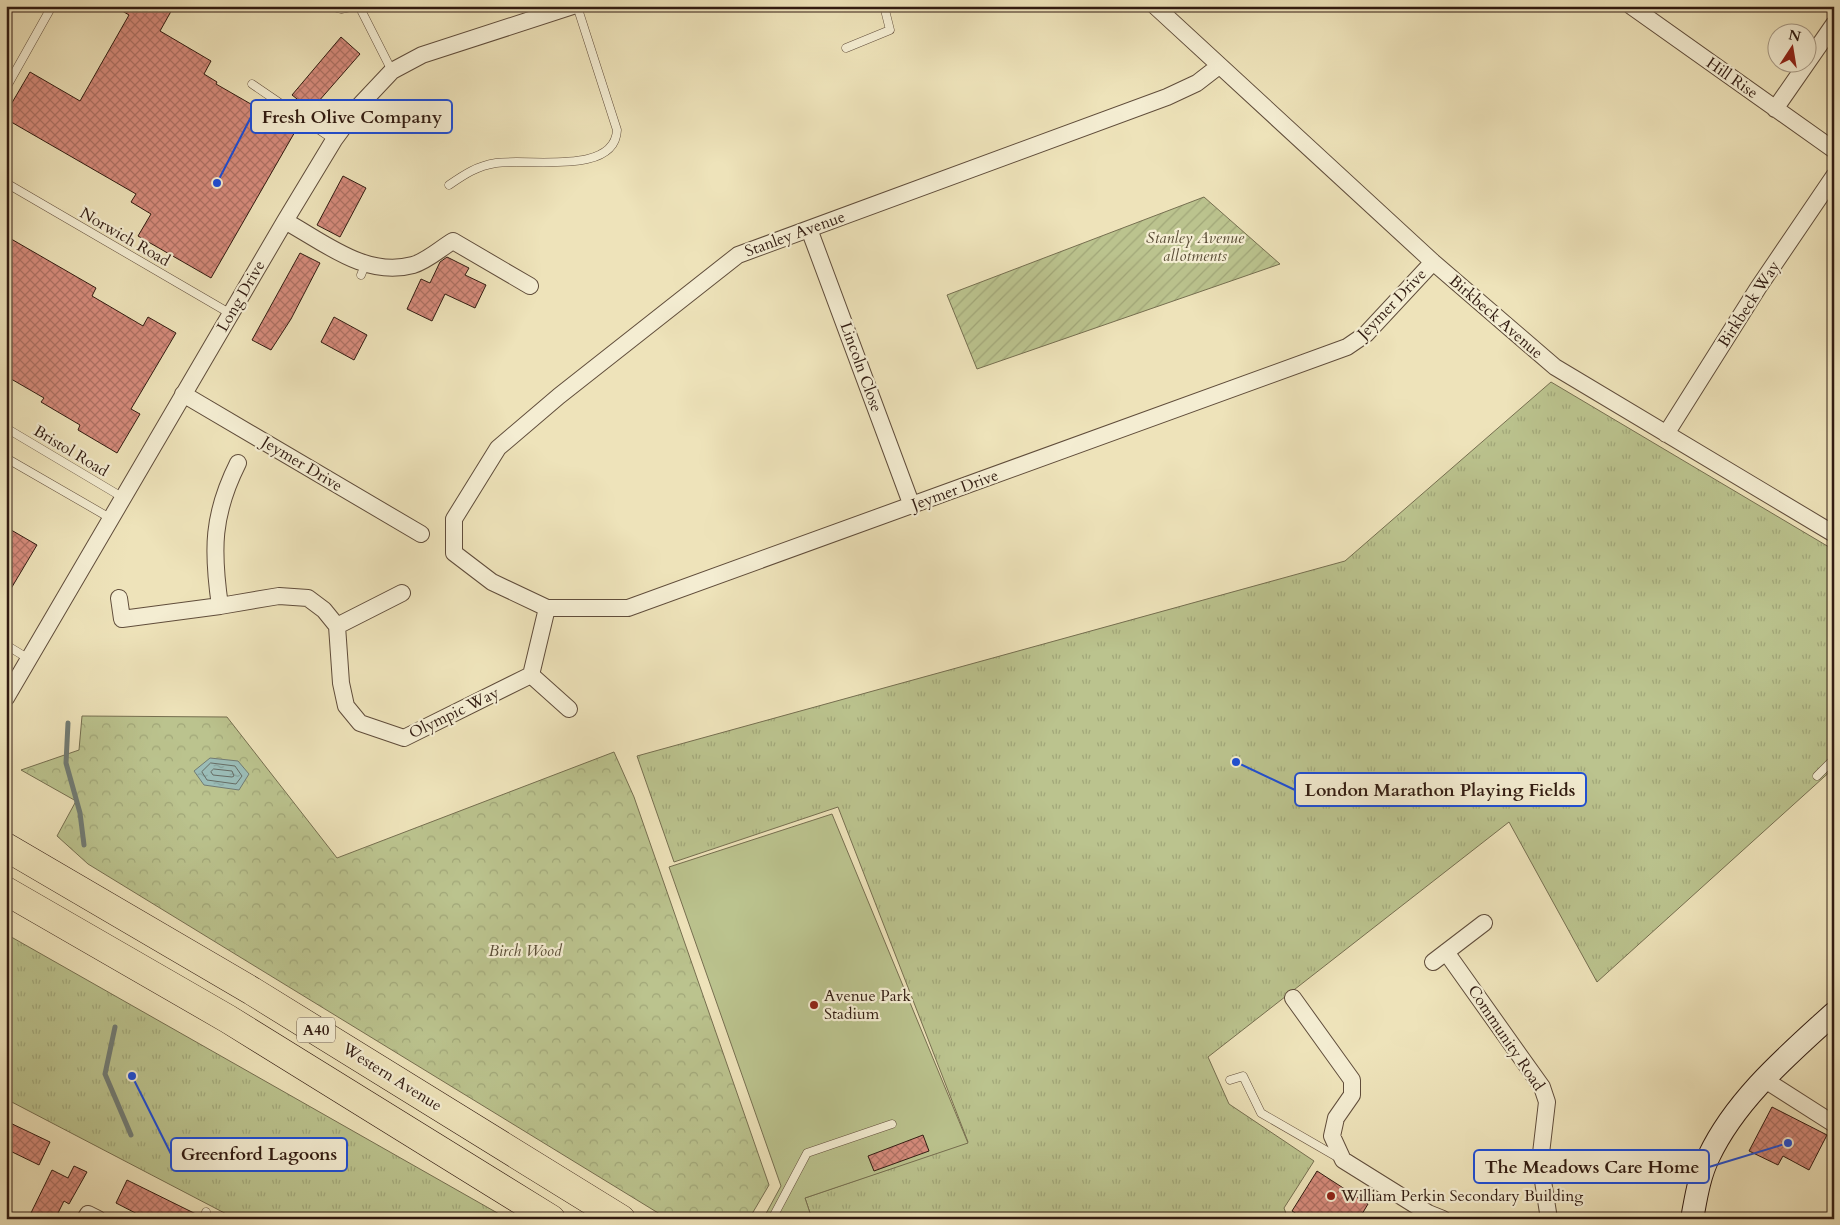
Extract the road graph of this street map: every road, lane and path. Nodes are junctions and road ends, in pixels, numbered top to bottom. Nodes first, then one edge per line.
1 (52, 6) edge
2 (329, 6) edge
3 (358, 6) edge
4 (573, 6) edge
5 (577, 6) edge
6 (884, 6) edge
7 (1154, 6) edge
8 (1631, 6) edge
9 (544, 10) edge
10 (1834, 24) edge
11 (846, 48) dead end
12 (1219, 66) junction
13 (392, 72) junction
14 (252, 84) dead end
15 (6, 88) edge
16 (1775, 109) junction
17 (334, 140) junction
18 (1834, 150) edge
19 (1834, 176) edge
20 (6, 183) edge
21 (449, 185) dead end
22 (285, 221) junction
23 (809, 229) junction
24 (1433, 262) junction
25 (530, 286) dead end
26 (231, 314) junction
27 (183, 394) junction
28 (6, 428) edge
29 (1666, 434) junction
30 (6, 458) edge
31 (238, 463) dead end
32 (122, 497) junction
33 (912, 506) junction
34 (110, 518) junction
35 (421, 534) dead end
36 (1834, 534) edge
37 (454, 553) joint
38 (402, 593) dead end
39 (119, 598) dead end
40 (220, 606) junction
41 (547, 608) junction
42 (336, 626) junction
43 (6, 645) edge
44 (29, 658) junction
45 (531, 675) junction
46 (6, 698) edge
47 (569, 709) dead end
48 (1834, 759) edge
49 (1816, 776) dead end
50 (6, 826) edge
51 (6, 847) edge
52 (6, 890) edge
53 (1484, 923) dead end
54 (252, 991) junction
55 (1293, 998) dead end
56 (1834, 1013) edge
57 (1230, 1080) dead end
58 (1765, 1080) junction
59 (892, 1124) dead end
60 (1834, 1124) edge
61 (1343, 1160) junction
62 (85, 1219) edge
63 (98, 1219) edge
64 (551, 1219) edge
65 (621, 1219) edge
66 (772, 1219) edge
67 (1443, 1219) edge
68 (1548, 1219) edge
69 (1692, 1219) edge

1 - 15 lane
2 - 3 lane
3 - 13 lane
4 - 9 street, Long Drive
5 - 21 lane
6 - 11 lane
7 - 12 street, Birkbeck Avenue
8 - 16 street, Hill Rise
9 - 13 street, Long Drive
10 - 16 street
12 - 23 street, Stanley Avenue
12 - 24 street, Birkbeck Avenue
13 - 17 street, Long Drive
14 - 17 lane
16 - 18 street, Hill Rise
17 - 22 street, Long Drive
19 - 29 street, Birkbeck Way
20 - 26 lane, Norwich Road
22 - 25 street
22 - 26 street, Long Drive
23 - 33 street, Lincoln Close
23 - 37 street, Stanley Avenue
24 - 29 street, Birkbeck Avenue
24 - 33 street, Jeymer Drive
26 - 27 street, Long Drive
27 - 32 street, Long Drive
27 - 35 street, Jeymer Drive
28 - 32 lane, Bristol Road
29 - 36 street, Birkbeck Avenue
30 - 34 lane
31 - 40 street
32 - 34 street, Long Drive
33 - 41 street, Jeymer Drive
34 - 44 street, Long Drive
37 - 41 street, Jeymer Drive
38 - 42 street
39 - 40 street
40 - 42 street
41 - 45 street
42 - 45 street, Olympic Way
43 - 44 lane
44 - 46 street, Long Drive
45 - 47 street
48 - 49 lane
50 - 54 highway
51 - 54 highway, Western Avenue / A40
52 - 64 highway, A40
53 - 68 street, Community Road
54 - 65 highway, Western Avenue / A40
55 - 61 street
56 - 58 street
57 - 61 lane
58 - 60 street
58 - 69 street
59 - 66 lane
61 - 67 street
62 - 63 street

